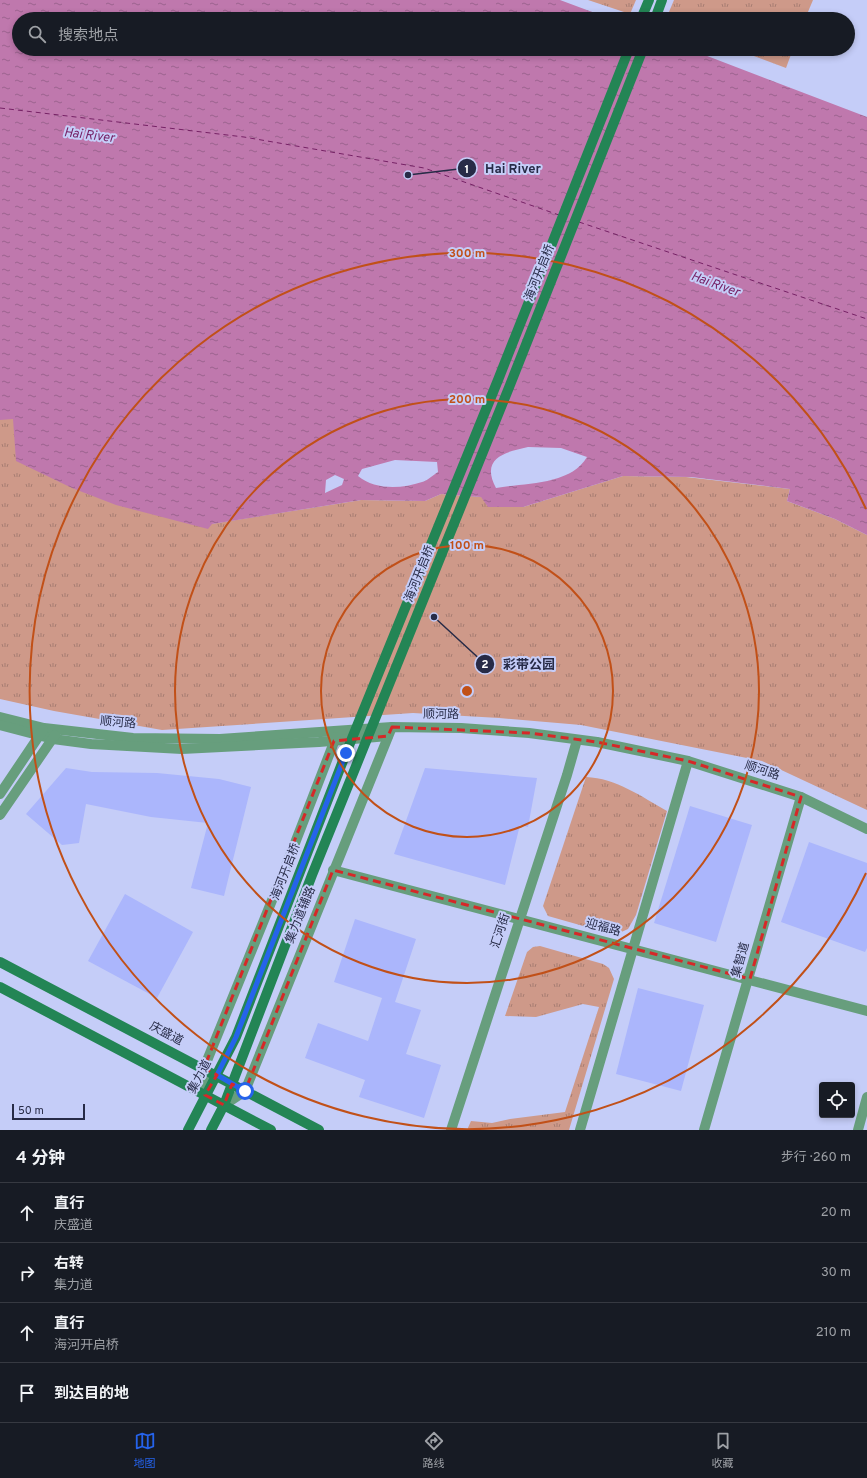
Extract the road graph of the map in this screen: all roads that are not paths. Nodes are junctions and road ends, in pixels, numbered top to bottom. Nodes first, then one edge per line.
1 (648, 0) edge
2 (662, 0) edge
3 (644, 12) edge
4 (658, 12) edge
5 (626, 56) edge
6 (640, 56) edge
7 (0, 717) edge
8 (0, 725) edge
9 (58, 730) junction
10 (42, 732) junction
11 (390, 732) junction
12 (336, 736) junction
13 (53, 740) junction
14 (577, 740) junction
15 (688, 761) junction
16 (0, 794) edge
17 (801, 797) junction
18 (0, 815) edge
19 (867, 829) edge
20 (333, 870) junction
21 (518, 918) junction
22 (633, 949) junction
23 (0, 962) edge
24 (750, 979) junction
25 (0, 987) edge
26 (867, 1011) edge
27 (236, 1037) joint
28 (204, 1068) junction
29 (217, 1075) junction
30 (232, 1084) junction
31 (245, 1091) junction
32 (206, 1095) junction
33 (867, 1097) edge
34 (224, 1105) junction
35 (188, 1130) edge
36 (211, 1130) edge
37 (271, 1130) edge
38 (319, 1130) edge
39 (451, 1130) edge
40 (580, 1130) edge
41 (704, 1130) edge
42 (858, 1130) edge

1 - 3 main road
2 - 4 main road
5 - 27 main road, 海河开启桥
6 - 30 main road, 海河开启桥
7 - 10 street, 顺河路
8 - 10 street, 顺河路
9 - 10 street, 顺河路
9 - 12 street, 顺河路
9 - 13 street
10 - 13 street, 顺河路
10 - 16 street
11 - 12 street, 顺河路
11 - 14 street, 顺河路
11 - 20 street, 集力道辅路
12 - 13 street, 顺河路
12 - 28 street
13 - 18 street
14 - 15 street, 顺河路
14 - 21 street, 汇河街
15 - 17 street, 顺河路
15 - 22 street
17 - 19 street, 顺河路
17 - 24 street, 集智道
20 - 21 street, 迎福路
20 - 31 street, 集力道辅路
21 - 22 street, 迎福路
21 - 39 street, 汇河街
22 - 24 street, 迎福路
22 - 40 street
23 - 28 main road, 庆盛道
24 - 26 street, 迎福路
24 - 41 street, 集智道
25 - 32 main road
27 - 29 main road, 集力道
28 - 29 main road, 庆盛道
28 - 32 street
29 - 30 main road, 庆盛道
29 - 32 main road, 集力道
30 - 31 main road, 庆盛道
30 - 34 main road
31 - 34 street
31 - 38 main road, 庆盛道
32 - 34 main road
32 - 35 main road, 集力道
33 - 42 street
34 - 36 main road
34 - 37 main road

